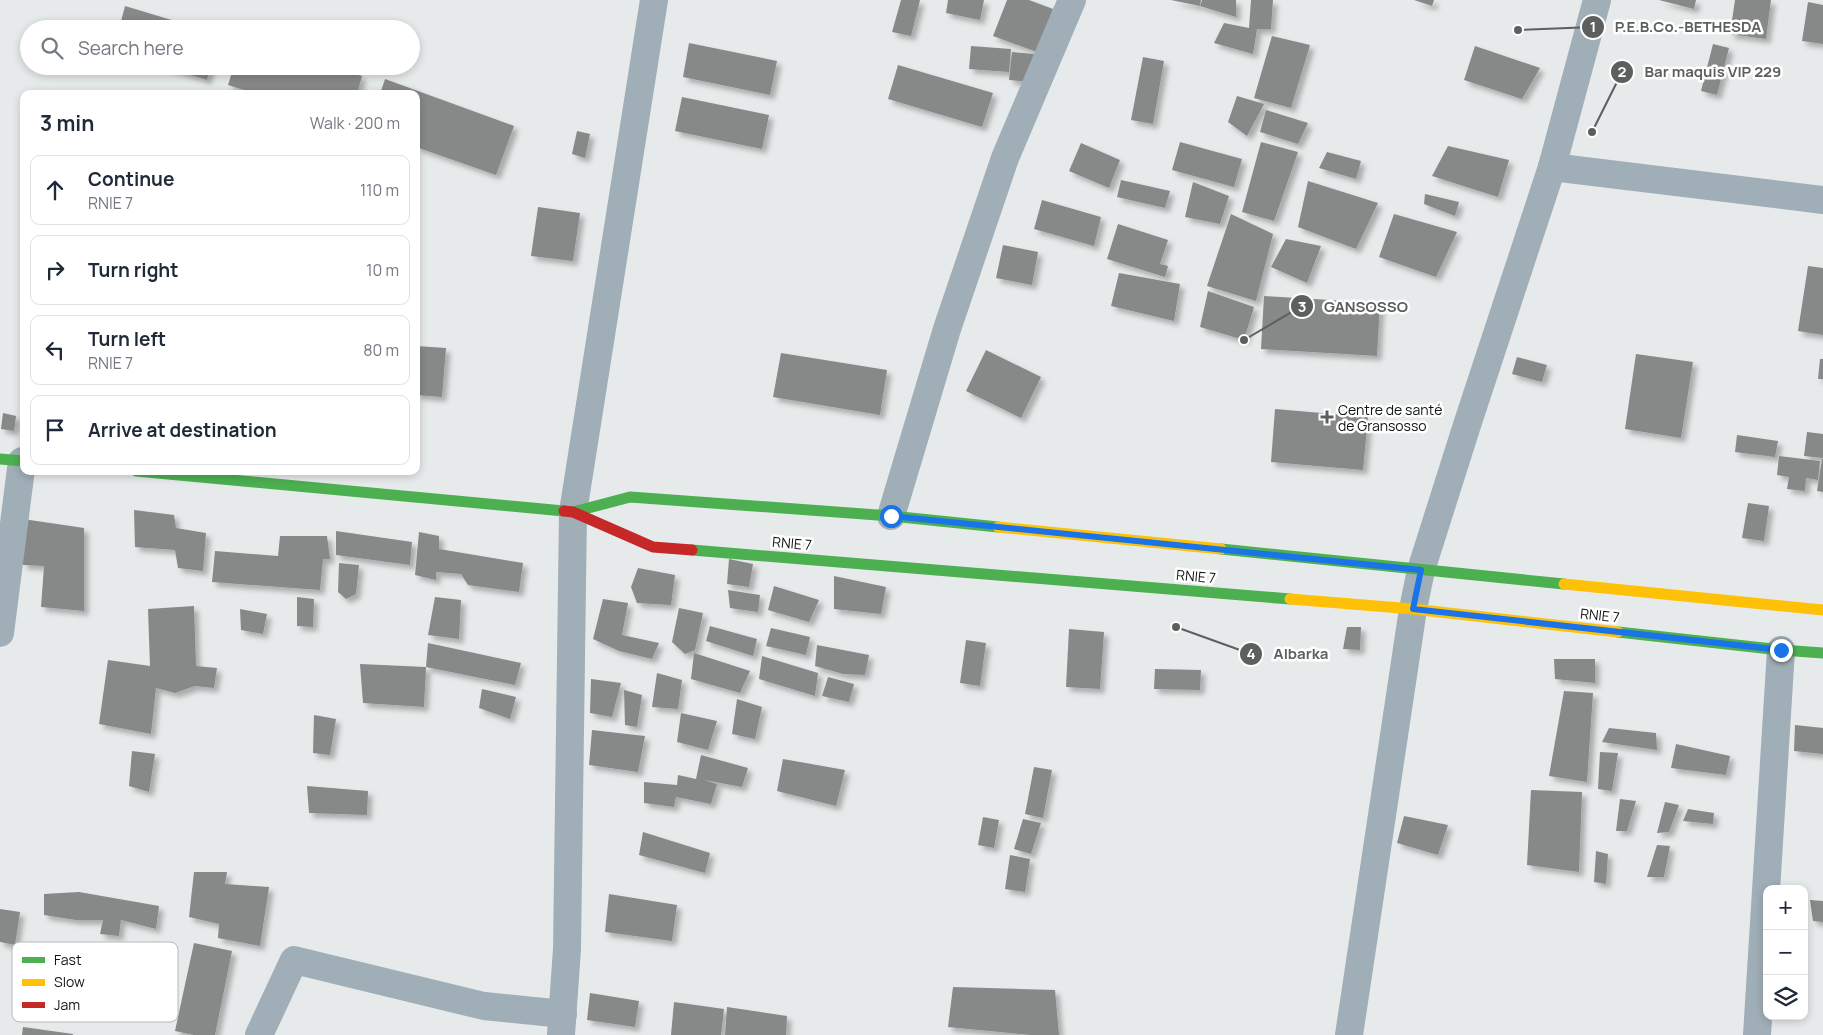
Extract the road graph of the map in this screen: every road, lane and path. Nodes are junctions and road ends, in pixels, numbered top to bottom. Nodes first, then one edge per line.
1 (654, 0) edge
2 (1072, 0) edge
3 (1597, 0) edge
4 (1552, 167) junction
5 (1823, 200) edge
6 (15, 460) edge
7 (179, 475) edge
8 (573, 512) junction
9 (891, 516) junction
10 (1421, 570) junction
11 (1413, 609) junction
12 (1823, 610) edge
13 (0, 633) edge
14 (1781, 650) junction
15 (1823, 653) edge
16 (562, 1024) edge
17 (259, 1035) edge
18 (1349, 1035) edge
19 (1757, 1035) edge

1 - 8 street
2 - 9 street
3 - 4 street
4 - 5 street
4 - 10 street
6 - 13 street
7 - 8 main road, RNIE 7 / RNIE 7
8 - 9 main road, RNIE 7 / RNIE 7
8 - 11 main road, RNIE 7 / RNIE 7
8 - 16 street
9 - 10 main road, RNIE 7 / RNIE 7
10 - 11 street
10 - 12 main road, RNIE 7 / RNIE 7
11 - 14 main road, RNIE 7 / RNIE 7
11 - 18 street
14 - 15 main road, RNIE 7 / RNIE 7
14 - 19 street
16 - 17 street

